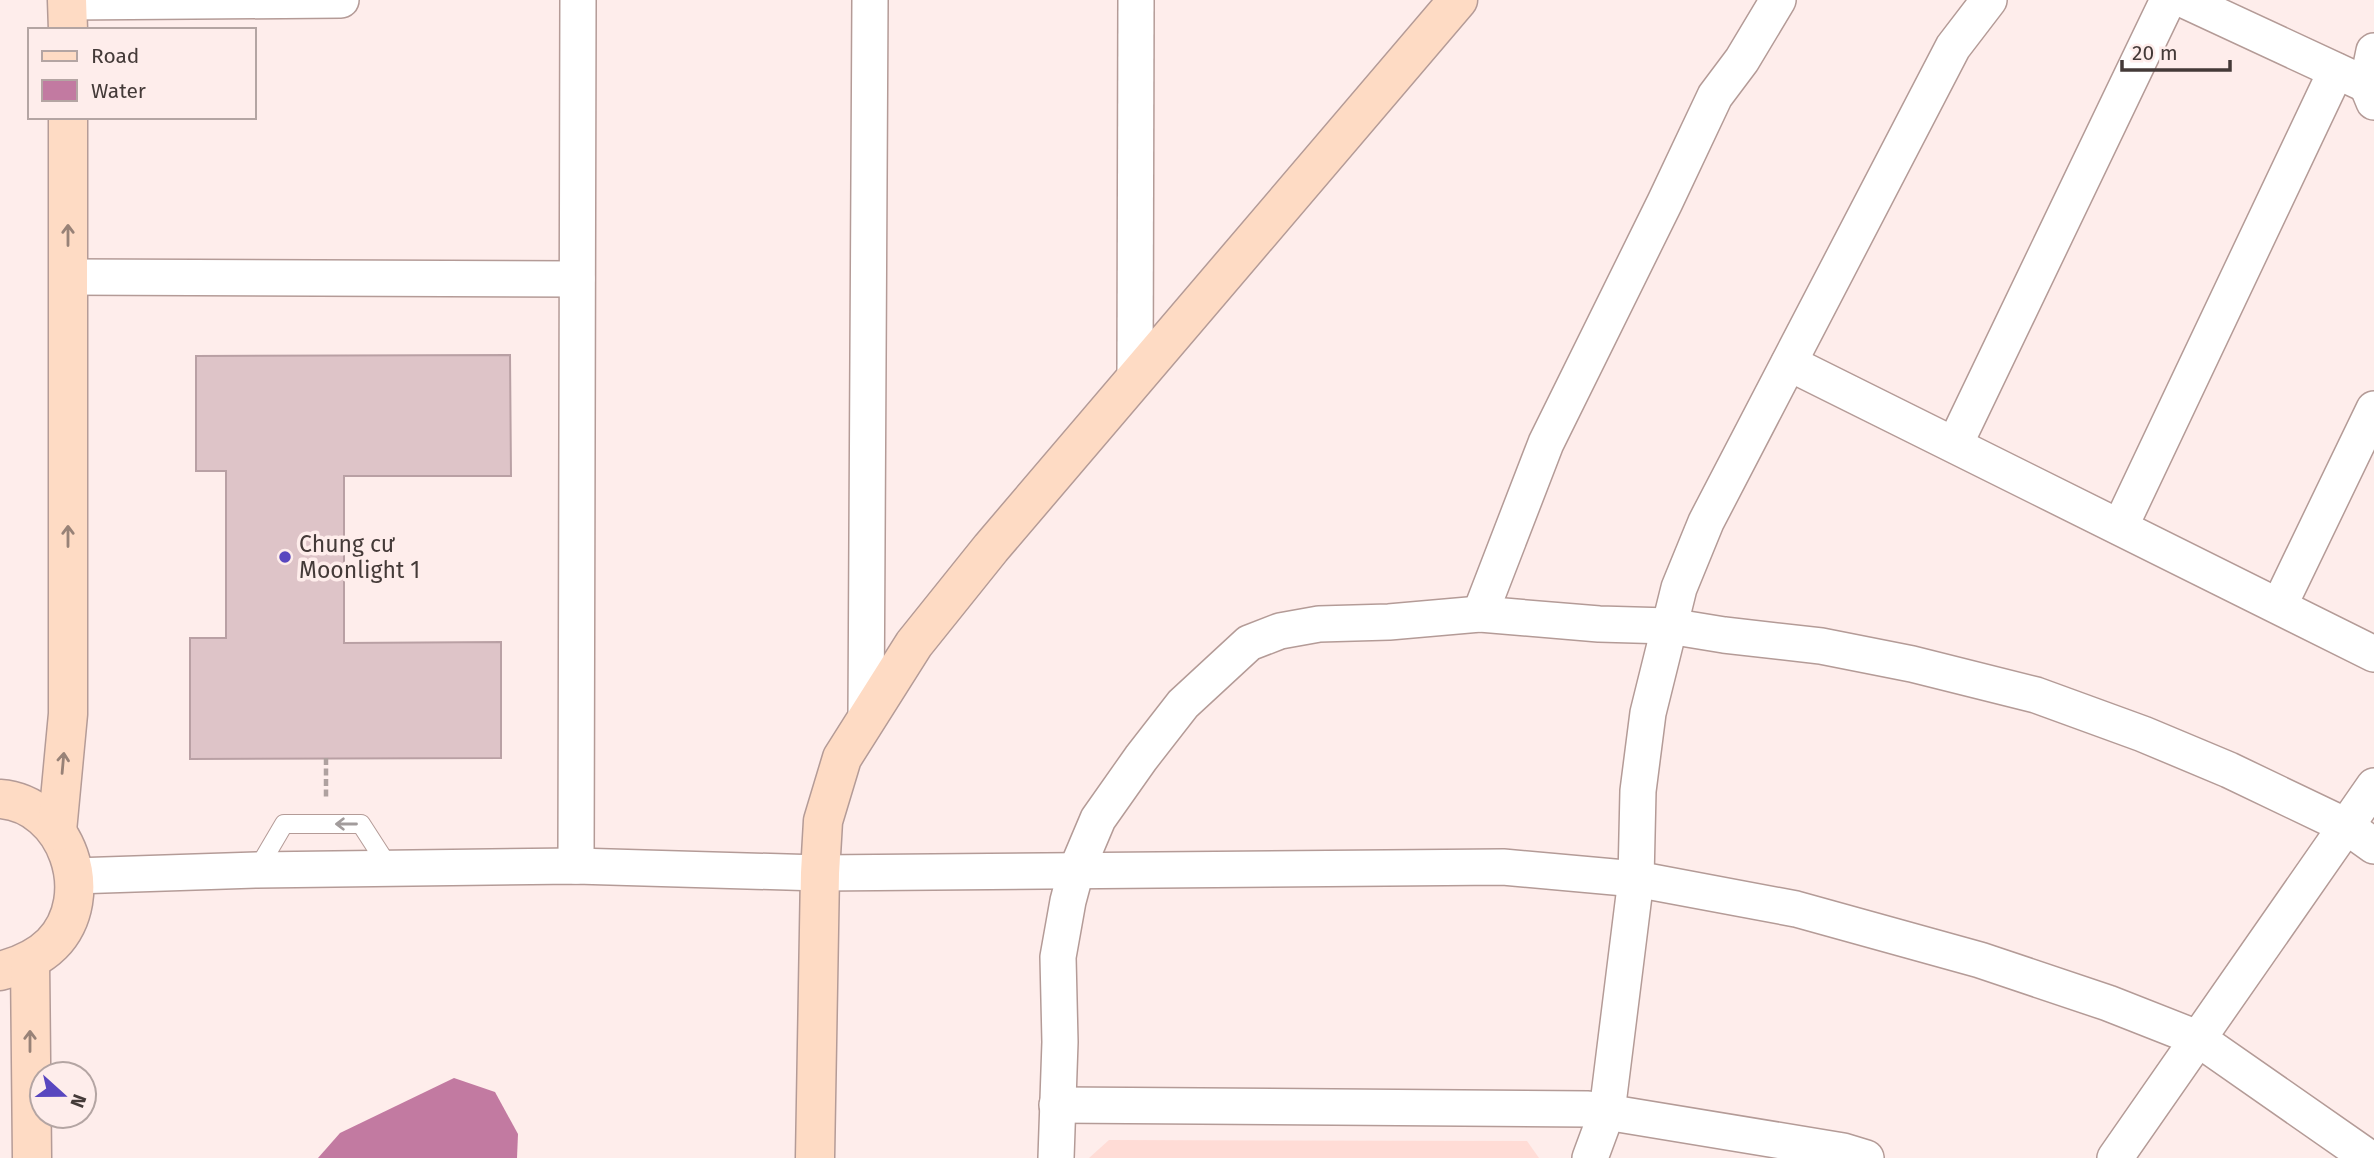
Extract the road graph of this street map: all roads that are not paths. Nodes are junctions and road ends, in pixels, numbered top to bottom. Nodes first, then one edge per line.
1 (341, 0) edge
2 (578, 0) edge
3 (870, 0) edge
4 (1136, 0) edge
5 (1458, 0) edge
6 (1778, 0) edge
7 (1989, 0) edge
8 (2168, 0) edge
9 (2184, 0) edge
10 (68, 10) edge
11 (2374, 51) edge
12 (2359, 86) edge
13 (68, 119) edge
14 (68, 277) junction
15 (578, 279) junction
16 (1789, 363) junction
17 (1135, 379) junction
18 (2374, 409) edge
19 (1955, 444) junction
20 (2120, 527) junction
21 (2279, 607) junction
22 (1480, 614) junction
23 (1669, 626) junction
24 (2374, 654) edge
25 (866, 718) junction
26 (2374, 786) edge
27 (0, 799) edge
28 (2346, 827) junction
29 (57, 831) junction
30 (2374, 846) edge
31 (576, 866) junction
32 (390, 869) junction
33 (257, 870) junction
34 (1076, 871) junction
35 (820, 873) junction
36 (74, 876) junction
37 (1636, 879) junction
38 (15, 966) edge
39 (2197, 1038) junction
40 (1057, 1105) junction
41 (1607, 1112) junction
42 (1849, 1156) edge
43 (32, 1158) edge
44 (815, 1158) edge
45 (1056, 1158) edge
46 (1590, 1158) edge
47 (2115, 1158) edge
48 (2369, 1158) edge

1 - 10 street
2 - 15 street
3 - 25 street
4 - 17 street
5 - 17 street
6 - 22 street
7 - 16 street
8 - 19 street
9 - 12 street
11 - 12 street
12 - 20 street
14 -> 13 street
14 - 15 street
29 -> 14 street
15 - 31 street
16 - 19 street
16 - 23 street
17 - 25 street
18 - 21 street
19 - 20 street
20 - 21 street
21 - 24 street
22 - 23 street
22 - 34 street
23 - 28 street
23 - 37 street
25 - 35 street
26 - 28 street
27 - 29 street
28 - 30 street
28 - 39 street
29 - 36 street
31 - 32 street
31 - 35 street
32 - 33 street
32 -> 33 lane
33 - 36 street
34 - 35 street
34 - 37 street
34 - 40 street
35 - 44 street
36 - 38 street
37 - 39 street
37 - 41 street
43 -> 38 street
39 - 47 street
39 - 48 street
40 - 41 street
40 - 45 street
41 - 42 street
41 - 46 street

